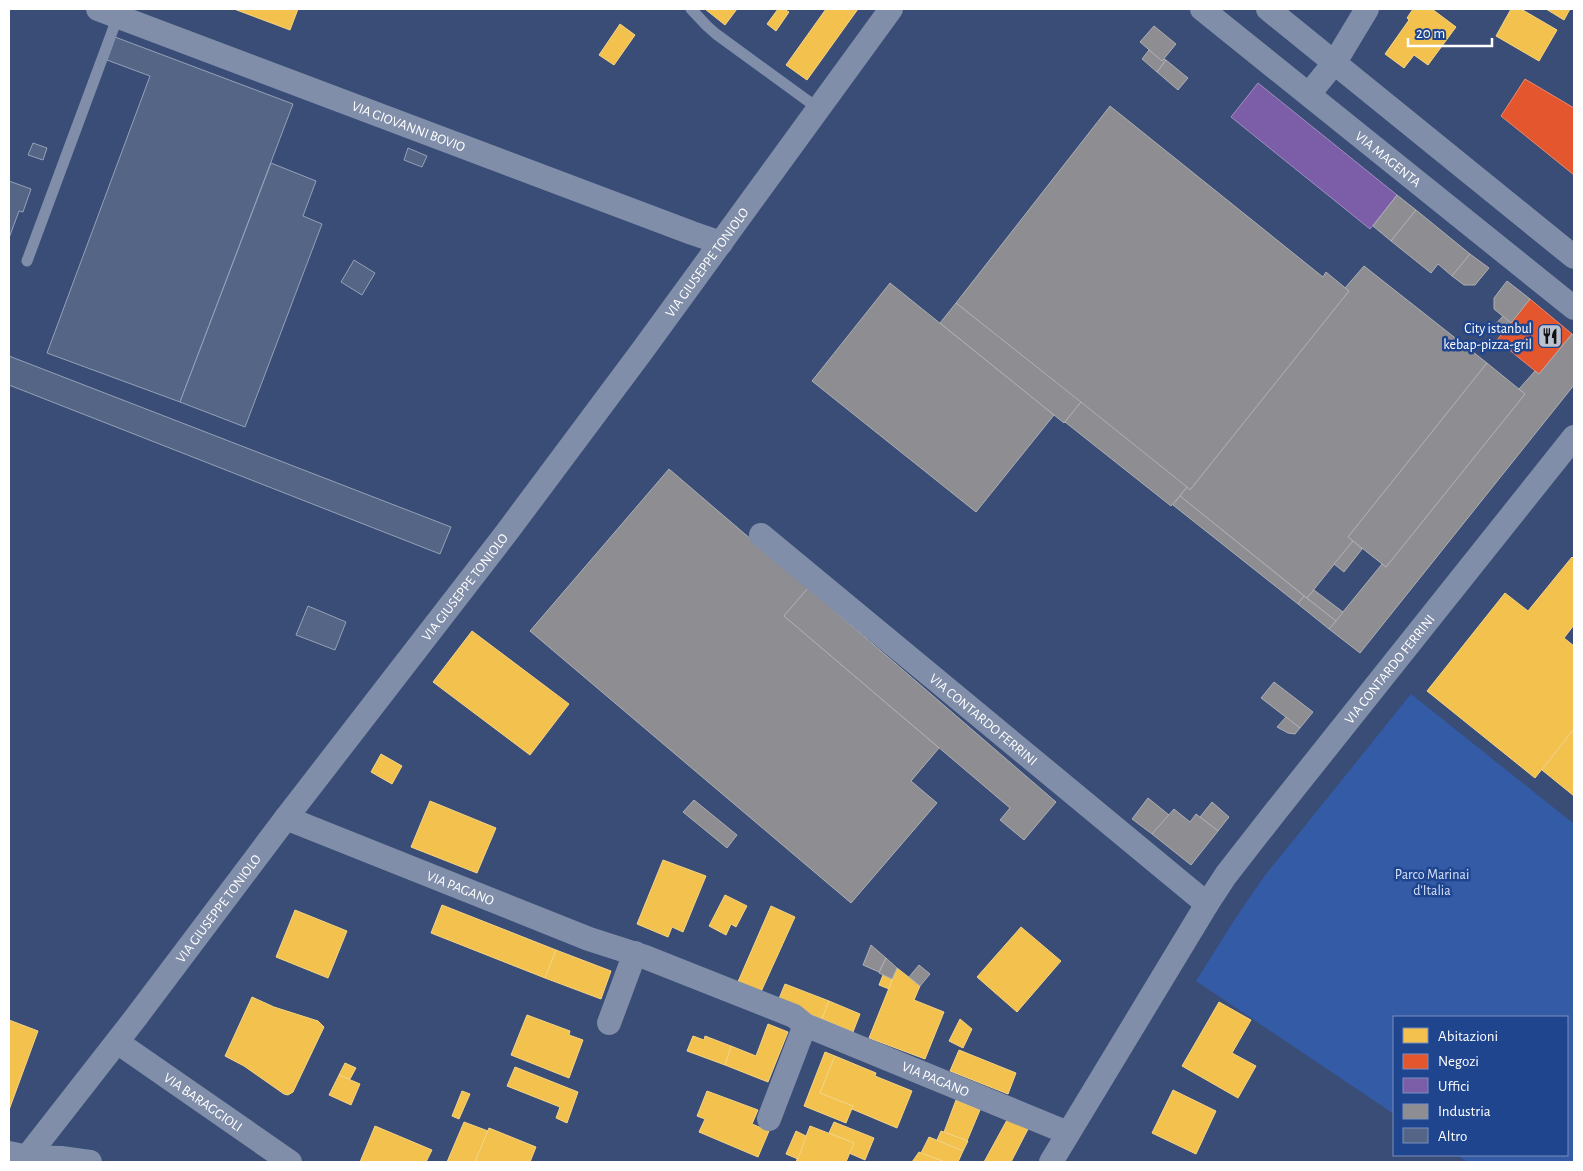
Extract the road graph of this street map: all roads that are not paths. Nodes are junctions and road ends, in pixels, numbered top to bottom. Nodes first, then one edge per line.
1 (691, 9) edge
2 (891, 9) edge
3 (1202, 9) edge
4 (1268, 9) edge
5 (1367, 9) edge
6 (108, 12) edge
7 (1335, 62) junction
8 (1309, 94) junction
9 (819, 109) junction
10 (721, 243) junction
11 (1574, 257) edge
12 (27, 261) dead end
13 (1574, 308) edge
14 (1574, 437) edge
15 (761, 535) dead end
16 (286, 818) junction
17 (1207, 904) junction
18 (634, 953) junction
19 (609, 1023) dead end
20 (805, 1025) junction
21 (117, 1042) junction
22 (769, 1119) dead end
23 (1068, 1133) junction
24 (20, 1158) edge
25 (90, 1162) edge
26 (290, 1162) edge
27 (1051, 1162) edge

1 - 9 lane
2 - 9 street, VIA GIUSEPPE TONIOLO
3 - 8 street, VIA MAGENTA
4 - 7 street
5 - 7 street
6 - 10 street, VIA GIOVANNI BOVIO
6 - 12 lane
7 - 8 street
7 - 11 street
8 - 13 street, VIA MAGENTA
9 - 10 street, VIA GIUSEPPE TONIOLO
10 - 16 street, VIA GIUSEPPE TONIOLO
14 - 17 street, VIA CONTARDO FERRINI
15 - 17 street, VIA CONTARDO FERRINI
16 - 18 street, VIA PAGANO
16 - 21 street, VIA GIUSEPPE TONIOLO
17 - 23 street, VIA CONTARDO FERRINI
18 - 19 street
18 - 20 street, VIA PAGANO
20 - 22 street
20 - 23 street, VIA PAGANO
21 - 24 street, VIA GIUSEPPE TONIOLO
21 - 26 street, VIA BARAGGIOLI
23 - 27 street, VIA CONTARDO FERRINI
24 - 25 street

